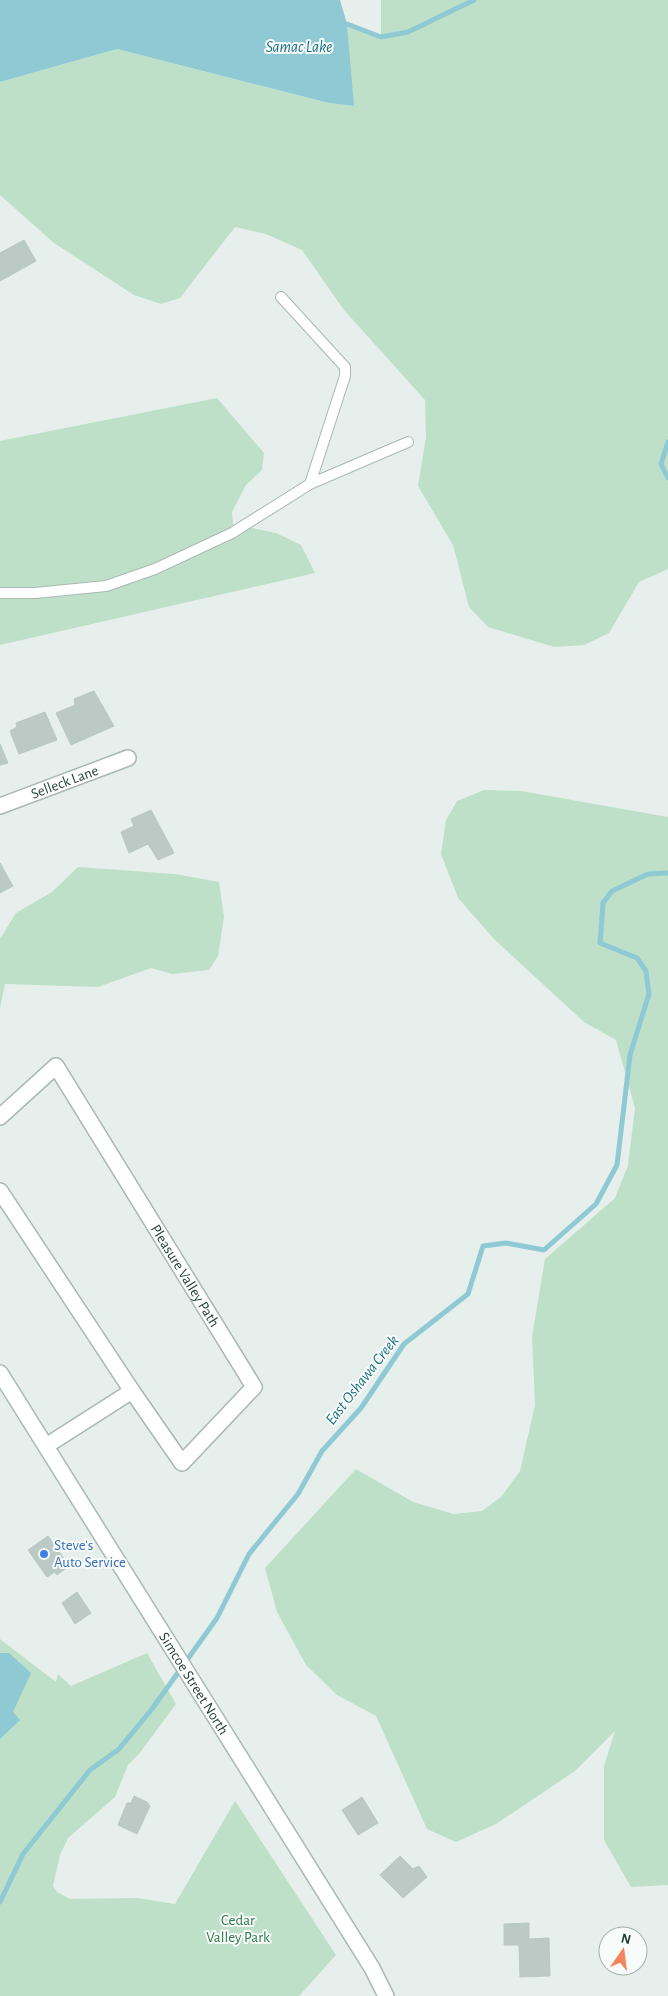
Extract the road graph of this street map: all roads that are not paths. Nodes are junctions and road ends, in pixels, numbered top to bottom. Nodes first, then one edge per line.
1 (281, 297) dead end
2 (408, 442) dead end
3 (310, 484) junction
4 (0, 592) edge
5 (128, 758) dead end
6 (0, 806) edge
7 (0, 1116) edge
8 (0, 1191) edge
9 (0, 1373) edge
10 (132, 1391) junction
11 (46, 1446) junction
12 (386, 1996) edge

1 - 3 lane
2 - 3 lane
3 - 4 lane
5 - 6 street, Selleck Lane
7 - 10 street, Pleasure Valley Path
8 - 10 street, Pleasure Valley Path
9 - 11 street, Simcoe Street North
10 - 11 street
11 - 12 street, Simcoe Street North

